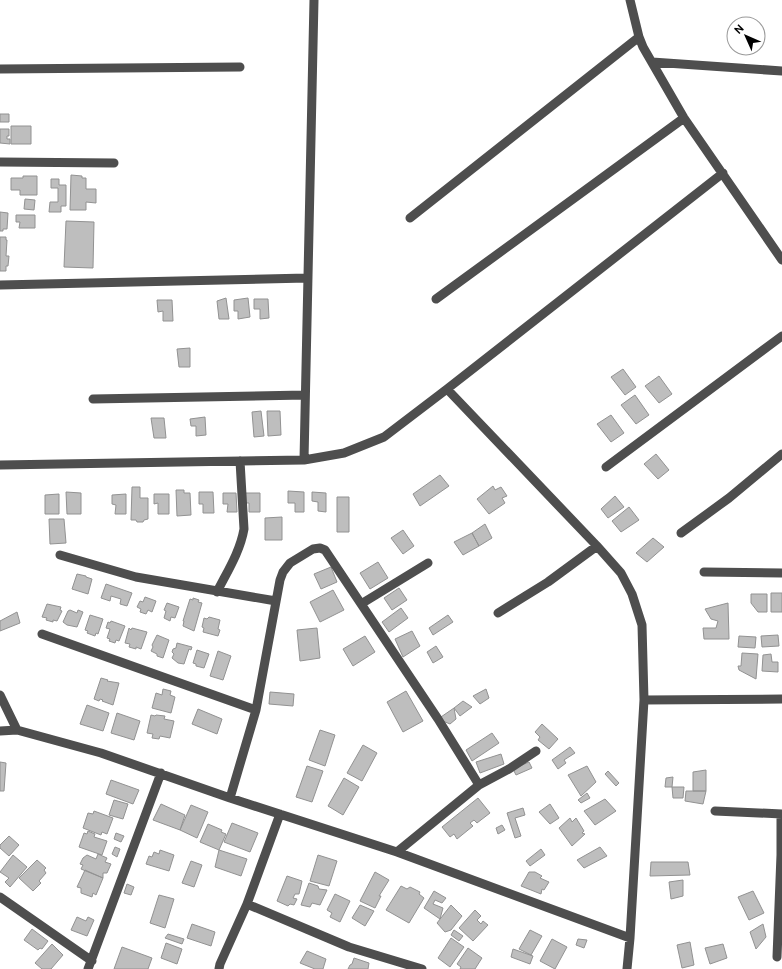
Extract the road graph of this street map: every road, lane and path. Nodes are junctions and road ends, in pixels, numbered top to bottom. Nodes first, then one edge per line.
1 (314, 0) edge
2 (630, 0) edge
3 (639, 37) junction
4 (652, 62) junction
5 (240, 67) dead end
6 (0, 69) edge
7 (782, 71) edge
8 (684, 118) junction
9 (0, 162) edge
10 (114, 163) dead end
11 (722, 173) junction
12 (410, 218) dead end
13 (782, 260) edge
14 (307, 278) junction
15 (0, 285) edge
16 (436, 299) dead end
17 (782, 336) edge
18 (447, 389) junction
19 (305, 395) junction
20 (93, 399) dead end
21 (782, 454) edge
22 (304, 460) junction
23 (240, 461) junction
24 (0, 465) edge
25 (606, 467) dead end
26 (681, 533) dead end
27 (597, 546) junction
28 (60, 555) dead end
29 (428, 564) dead end
30 (704, 572) dead end
31 (782, 573) edge
32 (217, 592) junction
33 (276, 601) junction
34 (361, 604) junction
35 (498, 613) dead end
36 (42, 634) dead end
37 (0, 695) edge
38 (782, 699) edge
39 (644, 700) junction
40 (256, 710) junction
41 (18, 730) junction
42 (0, 731) edge
43 (536, 751) dead end
44 (161, 773) junction
45 (479, 785) junction
46 (230, 798) junction
47 (714, 811) dead end
48 (280, 814) junction
49 (782, 814) edge
50 (397, 852) junction
51 (0, 897) edge
52 (247, 904) junction
53 (630, 938) junction
54 (777, 958) dead end
55 (90, 965) edge
56 (219, 969) edge
57 (422, 969) edge
58 (627, 969) edge

1 - 14 street
2 - 3 street
3 - 4 street
3 - 12 street
4 - 7 street
4 - 8 street
5 - 6 street
8 - 11 street
8 - 16 street
9 - 10 street
11 - 13 street
11 - 18 street
14 - 15 street
14 - 19 street
17 - 25 street
18 - 22 street
18 - 27 street
19 - 20 street
19 - 22 street
21 - 26 street
22 - 23 street
23 - 24 street
23 - 32 street
27 - 35 street
27 - 39 street
28 - 32 street
29 - 34 street
30 - 31 street
32 - 33 street
33 - 34 street
33 - 40 street
34 - 45 street
36 - 40 street
37 - 41 street
38 - 39 street
39 - 53 street
40 - 46 street
41 - 42 street
41 - 44 street
43 - 45 street
44 - 46 street
44 - 55 street
45 - 50 street
46 - 48 street
47 - 49 street
48 - 50 street
48 - 52 street
49 - 54 street
50 - 53 street
51 - 55 street
52 - 56 street
52 - 57 street
53 - 58 street

